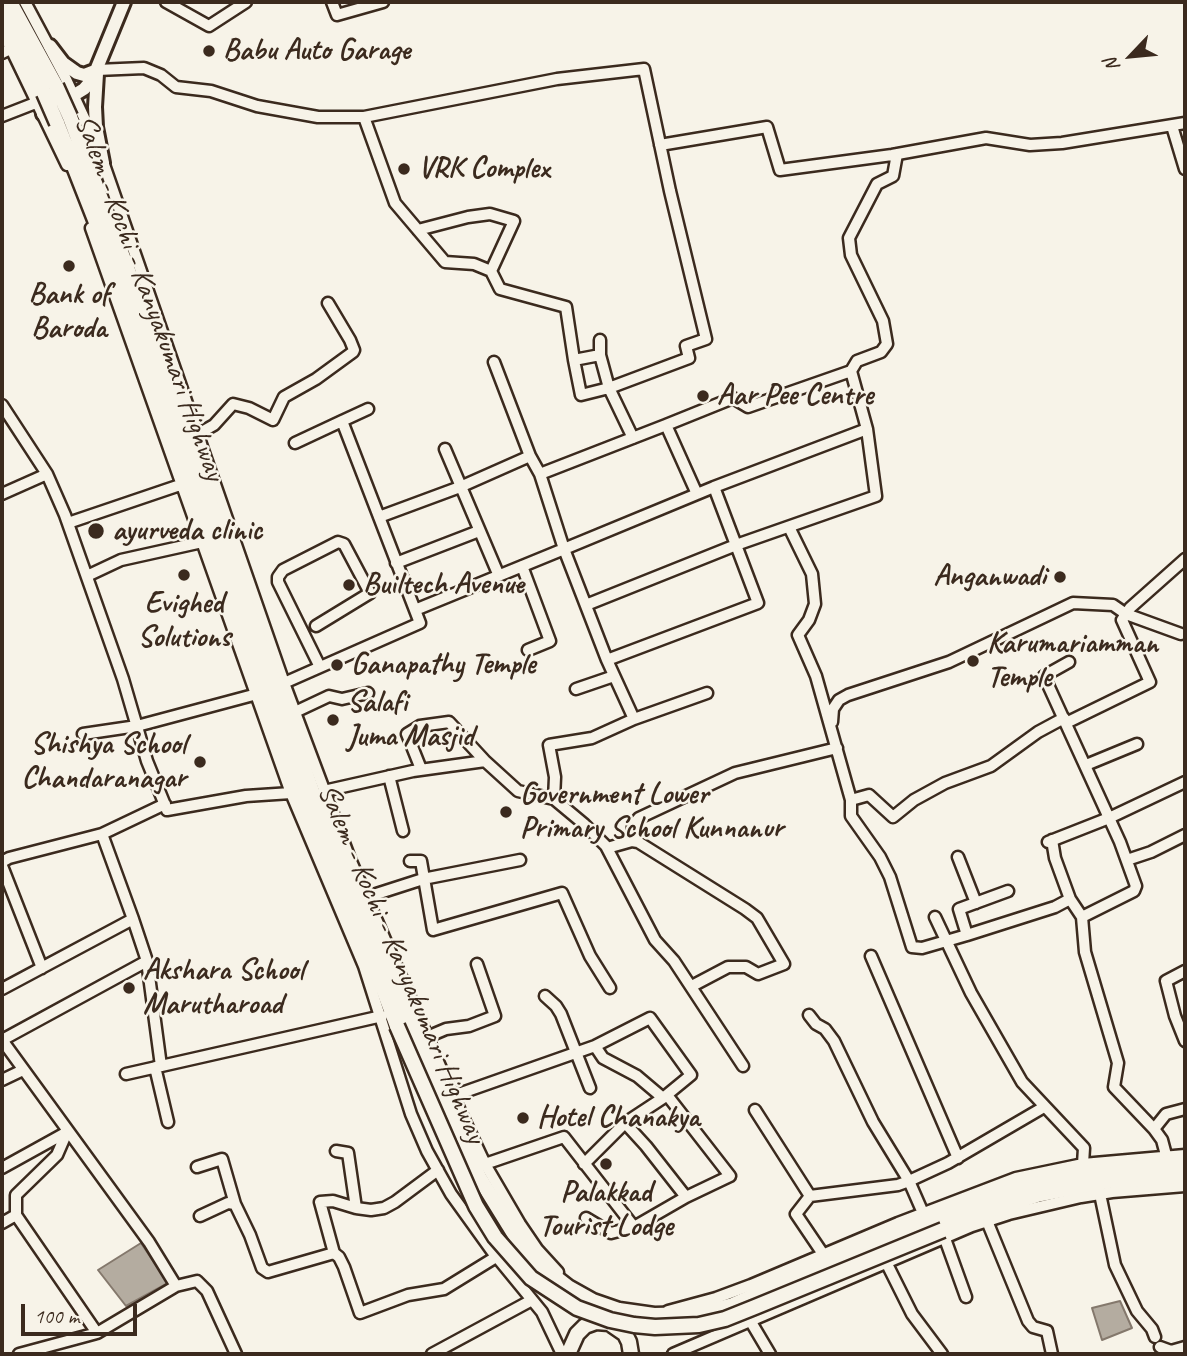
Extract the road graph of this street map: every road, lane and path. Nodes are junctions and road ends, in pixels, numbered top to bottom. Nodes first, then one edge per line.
1 (10, 2) edge
2 (25, 2) edge
3 (124, 2) edge
4 (166, 2) edge
5 (246, 2) edge
6 (332, 2) edge
7 (383, 2) edge
8 (2, 11) edge
9 (2, 30) edge
10 (50, 46) junction
11 (12, 48) junction
12 (2, 53) edge
13 (97, 70) junction
14 (75, 96) junction
15 (45, 99) junction
16 (2, 116) edge
17 (364, 117) junction
18 (64, 120) junction
19 (1185, 123) edge
20 (1172, 126) junction
21 (660, 145) junction
22 (897, 154) junction
23 (103, 163) junction
24 (1185, 169) edge
25 (418, 230) junction
26 (491, 271) junction
27 (328, 303) dead end
28 (600, 340) dead end
29 (600, 355) junction
30 (574, 360) junction
31 (494, 362) dead end
32 (850, 371) junction
33 (609, 388) junction
34 (2, 405) edge
35 (368, 409) dead end
36 (342, 421) junction
37 (666, 425) junction
38 (867, 429) junction
39 (198, 435) junction
40 (633, 438) junction
41 (295, 443) dead end
42 (444, 449) dead end
43 (530, 456) junction
44 (47, 474) junction
45 (540, 474) junction
46 (183, 484) junction
47 (460, 487) junction
48 (714, 487) junction
49 (2, 494) edge
50 (696, 494) junction
51 (379, 517) junction
52 (68, 523) junction
53 (789, 527) junction
54 (479, 531) junction
55 (202, 542) junction
56 (736, 545) junction
57 (564, 549) junction
58 (1185, 559) edge
59 (396, 563) junction
60 (522, 566) junction
61 (87, 576) junction
62 (499, 576) junction
63 (586, 605) junction
64 (415, 610) junction
65 (1126, 614) junction
66 (316, 626) dead end
67 (1181, 634) dead end
68 (528, 650) dead end
69 (607, 660) junction
70 (1069, 662) dead end
71 (320, 667) junction
72 (614, 676) junction
73 (284, 683) junction
74 (576, 689) dead end
75 (368, 692) dead end
76 (706, 693) dead end
77 (257, 694) junction
78 (295, 712) junction
79 (634, 719) junction
80 (1065, 720) junction
81 (137, 726) junction
82 (831, 726) junction
83 (83, 734) dead end
84 (1137, 744) dead end
85 (837, 748) junction
86 (485, 761) junction
87 (1086, 765) junction
88 (421, 769) junction
89 (284, 773) junction
90 (389, 776) junction
91 (1185, 782) edge
92 (324, 791) junction
93 (291, 793) junction
94 (275, 794) junction
95 (554, 799) junction
96 (850, 800) junction
97 (165, 804) junction
98 (1109, 818) junction
99 (403, 831) dead end
100 (102, 834) junction
101 (1185, 835) edge
102 (632, 841) junction
103 (607, 848) junction
104 (958, 857) dead end
105 (520, 860) dead end
106 (1127, 860) junction
107 (410, 861) dead end
108 (2, 864) edge
109 (423, 879) junction
110 (1008, 891) dead end
111 (367, 897) junction
112 (1070, 900) junction
113 (976, 903) junction
114 (1082, 917) junction
115 (935, 918) dead end
116 (133, 919) junction
117 (967, 935) junction
118 (946, 940) junction
119 (871, 956) dead end
120 (147, 961) junction
121 (477, 964) dead end
122 (42, 968) junction
123 (1185, 971) edge
124 (692, 986) junction
125 (610, 988) dead end
126 (2, 989) edge
127 (545, 996) dead end
128 (808, 1015) dead end
129 (382, 1016) junction
130 (427, 1037) junction
131 (2, 1040) edge
132 (1185, 1041) edge
133 (595, 1046) junction
134 (576, 1052) junction
135 (743, 1066) dead end
136 (158, 1067) junction
137 (23, 1070) junction
138 (126, 1074) dead end
139 (2, 1080) edge
140 (590, 1088) dead end
141 (453, 1096) junction
142 (665, 1096) junction
143 (1044, 1107) junction
144 (1185, 1109) edge
145 (755, 1110) dead end
146 (168, 1122) dead end
147 (625, 1123) junction
148 (1151, 1125) junction
149 (67, 1132) junction
150 (336, 1151) dead end
151 (1166, 1155) junction
152 (1185, 1155) edge
153 (958, 1158) junction
154 (485, 1164) junction
155 (584, 1164) junction
156 (1083, 1164) junction
157 (1185, 1165) edge
158 (197, 1167) dead end
159 (2, 1168) edge
160 (438, 1170) junction
161 (1185, 1176) edge
162 (909, 1181) junction
163 (1185, 1187) edge
164 (1100, 1194) junction
165 (810, 1196) junction
166 (685, 1197) junction
167 (235, 1204) junction
168 (356, 1209) junction
169 (923, 1213) junction
170 (16, 1215) junction
171 (200, 1216) dead end
172 (586, 1218) dead end
173 (987, 1221) junction
174 (2, 1223) edge
175 (634, 1227) junction
176 (944, 1237) junction
177 (334, 1253) junction
178 (823, 1254) junction
179 (496, 1257) junction
180 (886, 1262) junction
181 (176, 1286) junction
182 (966, 1297) dead end
183 (532, 1300) junction
184 (593, 1301) junction
185 (619, 1310) junction
186 (654, 1315) junction
187 (751, 1322) junction
188 (609, 1323) junction
189 (97, 1333) junction
190 (1155, 1337) dead end
191 (1160, 1347) dead end
192 (1185, 1347) edge
193 (19, 1354) edge
194 (236, 1354) edge
195 (432, 1354) edge
196 (562, 1354) edge
197 (568, 1354) edge
198 (631, 1354) edge
199 (673, 1354) edge
200 (770, 1354) edge
201 (942, 1354) edge
202 (1052, 1354) edge

1 - 15 highway, Salem - Kochi - Kanyakumari Highway
2 - 10 street
3 - 13 main road
4 - 5 street
6 - 7 street
8 - 15 highway, Salem - Kochi - Kanyakumari Highway
9 - 11 street
10 - 13 main road
10 - 14 street
11 - 12 street
11 - 15 street
13 - 14 main road
13 - 17 street
13 - 23 main road
14 - 15 main road
14 - 23 street
15 - 16 street
15 - 18 highway, Salem - Kochi - Kanyakumari Highway, bridge
15 - 46 street
17 - 21 street
17 - 25 street
18 - 161 highway, Salem - Kochi - Kanyakumari Highway, bridge
18 - 184 highway, Salem - Kochi - Kanyakumari Highway
19 - 20 street
20 - 22 street
20 - 24 street
21 - 22 street
21 - 33 street
22 - 32 street
23 - 39 street
25 - 26 street
25 - 26 street
26 - 30 street
27 - 39 street
28 - 29 street
29 - 30 street
29 - 33 street
30 - 33 street
31 - 43 street
32 - 37 street
32 - 38 street
33 - 40 street
34 - 44 street
35 - 36 street
36 - 41 street
36 - 51 street
37 - 40 street
37 - 50 street
38 - 48 street
38 - 53 street
39 - 73 street
40 - 45 street
42 - 47 street
43 - 45 street
43 - 47 street
44 - 49 street
44 - 52 street
45 - 57 street
46 - 52 street
46 - 55 street
47 - 51 street
47 - 54 street
48 - 50 street
48 - 56 street
50 - 57 street
51 - 59 street
52 - 61 street
53 - 56 street
53 - 82 street
54 - 59 street
54 - 62 street
55 - 61 street
55 - 77 street
56 - 63 street
56 - 69 street
57 - 60 street
57 - 63 street
58 - 65 street
59 - 64 street
60 - 62 street
60 - 68 street
61 - 81 street
62 - 64 street
63 - 69 street
64 - 71 street
65 - 67 street
65 - 80 street
65 - 82 street
66 - 71 street
69 - 72 street
70 - 80 street
71 - 73 street
72 - 74 street
72 - 79 street
73 - 78 street
75 - 78 street
76 - 79 street
77 - 81 street
77 - 89 street
78 - 92 street
79 - 95 street
80 - 87 street
80 - 96 street
81 - 83 street
81 - 97 street
82 - 85 street
84 - 87 street
85 - 96 street
85 - 102 street
86 - 88 street
86 - 88 street
86 - 95 street
87 - 98 street
88 - 90 street
89 - 93 street
89 - 94 street
90 - 92 street
90 - 99 street
91 - 98 street
92 - 111 street
93 - 94 street
93 - 129 street
94 - 97 street
95 - 103 street
96 - 118 street
97 - 100 street
98 - 106 street
98 - 112 street
100 - 108 street
100 - 116 street
101 - 106 street
102 - 103 street
102 - 124 street
103 - 124 street
104 - 113 street
105 - 109 street
106 - 114 street
107 - 109 street
108 - 122 street
109 - 111 street
109 - 125 street
110 - 113 street
111 - 130 street
112 - 114 street
112 - 117 street
113 - 117 street
114 - 148 street
115 - 118 street
116 - 120 street
116 - 122 street
117 - 118 street
118 - 143 street
119 - 153 street
120 - 131 street
120 - 136 street
121 - 130 street
122 - 126 street
123 - 132 street
124 - 135 street
127 - 134 street
128 - 162 street
129 - 136 street
129 - 160 street
130 - 141 street
131 - 137 street
133 - 134 street
133 - 142 street
133 - 142 street
134 - 140 street
134 - 141 street
136 - 138 street
136 - 146 street
137 - 139 street
137 - 149 street
141 - 154 street
142 - 147 street
142 - 166 street
143 - 153 street
143 - 156 street
144 - 148 street
145 - 165 street
147 - 155 street
147 - 166 street
148 - 151 street
149 - 159 street
149 - 170 street
149 - 181 street
150 - 168 street
151 - 152 street
151 - 156 street
153 - 162 street
154 - 155 street
154 - 184 street
155 - 175 street
156 - 169 street
157 - 186 highway, Salem - Kochi - Kanyakumari Highway
158 - 167 street
160 - 168 street
160 - 179 street
162 - 165 street
162 - 169 street
163 - 164 street
164 - 173 street
164 - 190 street
165 - 178 street
166 - 175 street
167 - 171 street
167 - 177 street
168 - 177 street
169 - 178 street
170 - 174 street
170 - 189 street
172 - 175 street
173 - 176 street
173 - 202 street
176 - 180 street
176 - 182 street
177 - 179 street
178 - 186 street
179 - 183 street
180 - 187 street
180 - 201 street
181 - 189 street
181 - 194 street
183 - 195 street
183 - 196 street
184 - 185 highway, Salem - Kochi - Kanyakumari Highway
185 - 186 highway, Salem - Kochi - Kanyakumari Highway
185 - 188 highway
187 - 199 street
187 - 200 street
188 - 197 highway
188 - 198 highway
189 - 193 street
191 - 192 street

